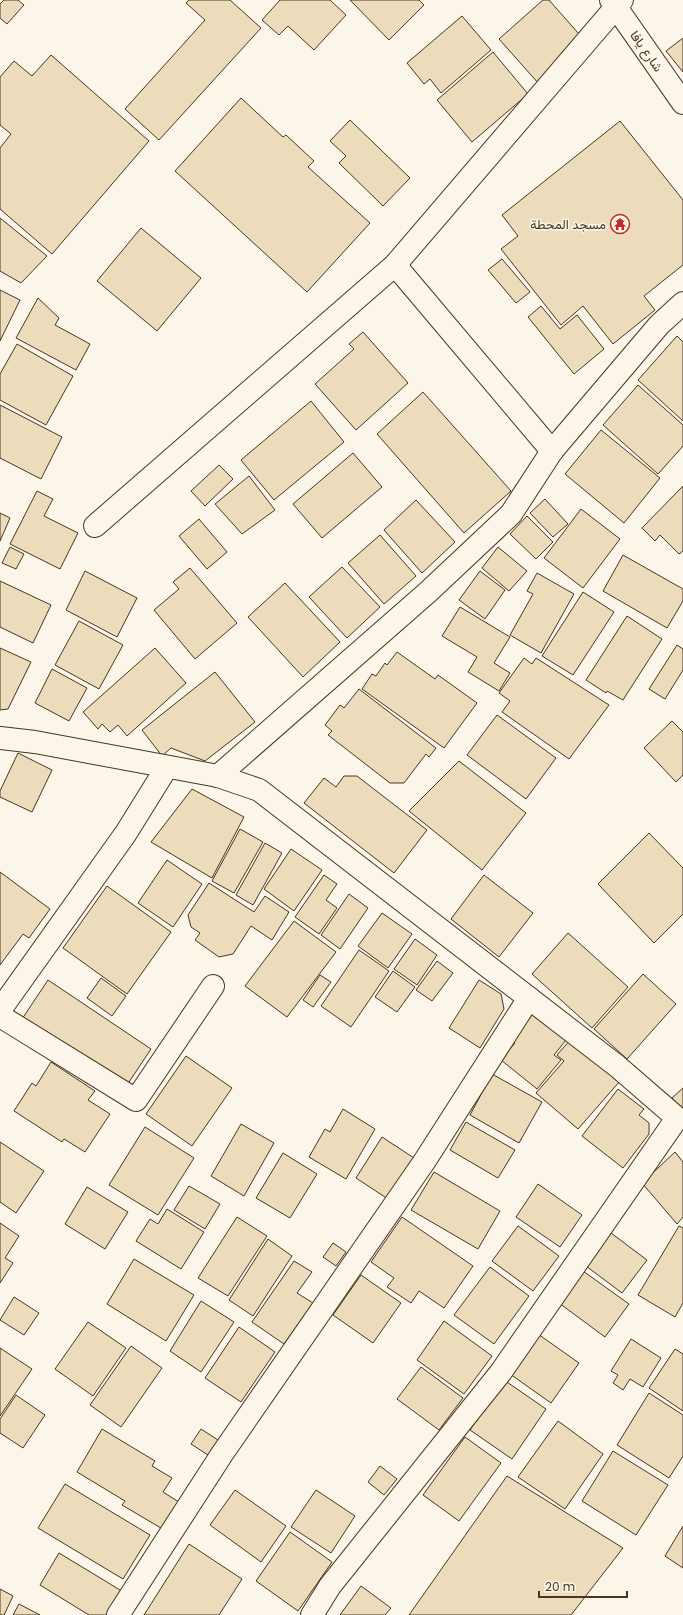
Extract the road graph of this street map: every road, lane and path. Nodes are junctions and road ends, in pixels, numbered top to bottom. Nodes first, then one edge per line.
1 (616, 3) edge
2 (683, 103) edge
3 (395, 265) junction
4 (683, 303) edge
5 (552, 450) junction
6 (95, 526) dead end
7 (0, 738) edge
8 (167, 767) junction
9 (218, 776) junction
10 (213, 986) dead end
11 (529, 998) junction
12 (0, 1010) edge
13 (0, 1016) edge
14 (680, 1121) edge
15 (118, 1615) edge
16 (312, 1615) edge

1 - 2 street, شارع يافا
1 - 3 street
3 - 5 street
3 - 6 street
4 - 5 street
5 - 9 street
7 - 8 street
8 - 9 street
8 - 12 street
9 - 11 street
10 - 13 street
11 - 14 street
11 - 15 street
14 - 16 street

